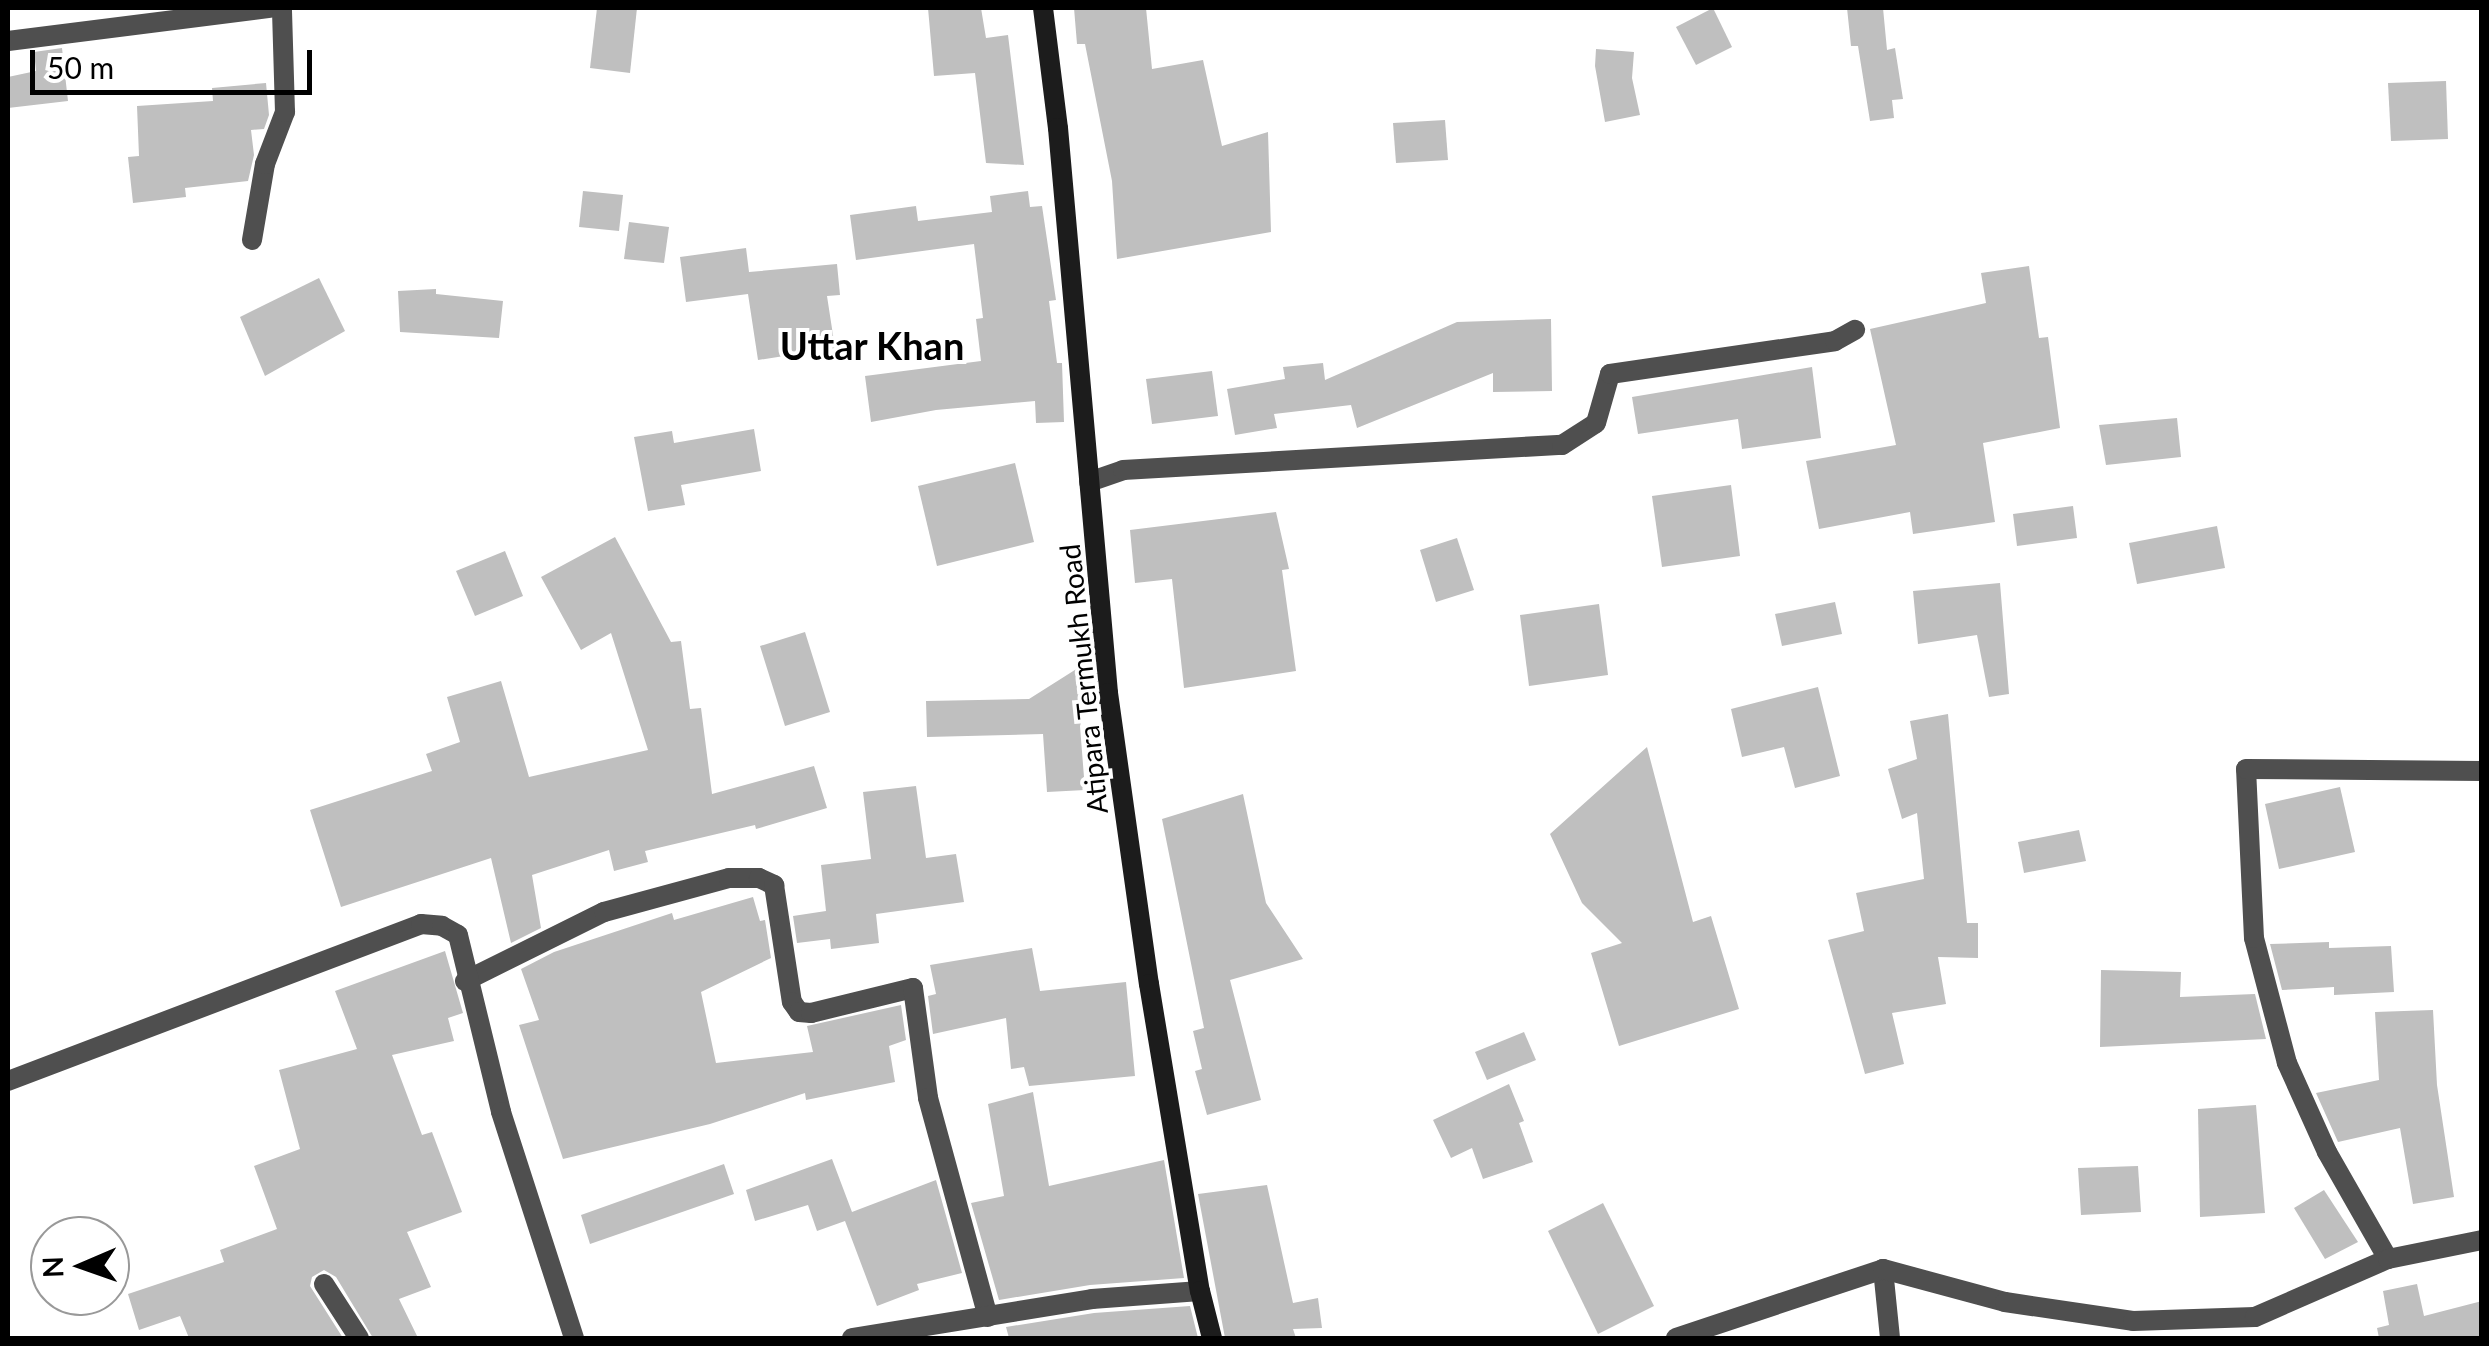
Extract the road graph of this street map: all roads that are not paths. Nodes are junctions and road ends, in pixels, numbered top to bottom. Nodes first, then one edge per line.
1 (270, 8) edge
2 (282, 8) edge
3 (1043, 8) edge
4 (8, 41) edge
5 (252, 240) dead end
6 (1855, 330) dead end
7 (1089, 482) junction
8 (2482, 771) edge
9 (466, 981) junction
10 (8, 1081) edge
11 (2482, 1240) edge
12 (2388, 1258) junction
13 (1883, 1269) junction
14 (324, 1284) dead end
15 (1200, 1292) junction
16 (988, 1317) junction
17 (359, 1338) edge
18 (574, 1338) edge
19 (852, 1338) edge
20 (1212, 1338) edge
21 (1676, 1338) edge
22 (1890, 1338) edge

1 - 4 street
2 - 5 street
3 - 7 main road, Atipara Termukh Road
6 - 7 street
7 - 15 main road, Atipara Termukh Road
8 - 12 street
9 - 10 street
9 - 16 street
9 - 18 street
11 - 12 street
12 - 13 street
13 - 21 street
13 - 22 street
14 - 17 street
15 - 16 street
15 - 20 main road, Atipara Termukh Road
16 - 19 street

